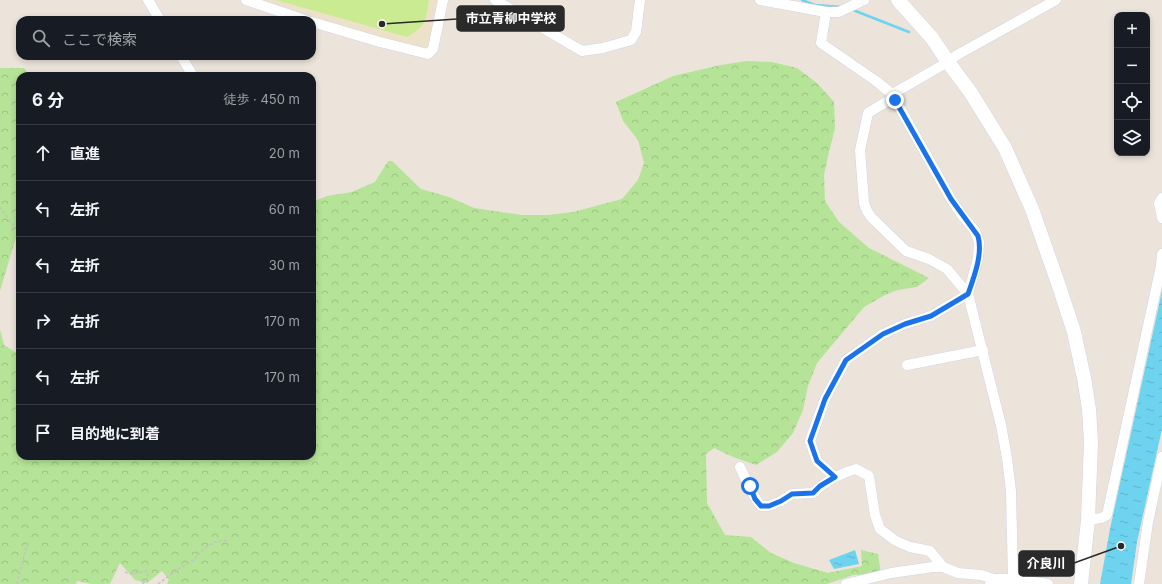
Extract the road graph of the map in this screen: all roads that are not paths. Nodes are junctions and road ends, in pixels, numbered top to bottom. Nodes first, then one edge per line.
1 (148, 0) edge
2 (246, 0) edge
3 (443, 0) edge
4 (495, 0) edge
5 (640, 0) edge
6 (760, 0) edge
7 (864, 0) edge
8 (898, 0) edge
9 (1056, 0) edge
10 (826, 12) junction
11 (158, 16) edge
12 (293, 16) edge
13 (316, 23) edge
14 (183, 60) edge
15 (948, 62) junction
16 (191, 72) edge
17 (892, 94) junction
18 (1162, 198) edge
19 (1162, 218) edge
20 (1162, 254) edge
21 (968, 294) junction
22 (983, 350) junction
23 (907, 365) dead end
24 (1162, 457) edge
25 (740, 467) dead end
26 (835, 477) junction
27 (1088, 520) junction
28 (943, 567) junction
29 (1013, 579) junction
30 (992, 582) edge
31 (846, 584) edge
32 (1048, 584) edge
33 (1081, 584) edge
34 (1139, 584) edge

1 - 11 street
2 - 12 street
3 - 13 street
4 - 5 street
6 - 10 street
7 - 10 street
8 - 15 street
9 - 15 street
10 - 17 street
14 - 16 street
15 - 17 street
15 - 27 street
17 - 21 street
17 - 21 street
18 - 19 street
20 - 27 street
21 - 22 street
21 - 26 street
22 - 23 street
22 - 29 street
24 - 34 street
25 - 26 street
26 - 28 street
27 - 33 street
28 - 30 street
28 - 31 street
29 - 30 street
29 - 32 street

